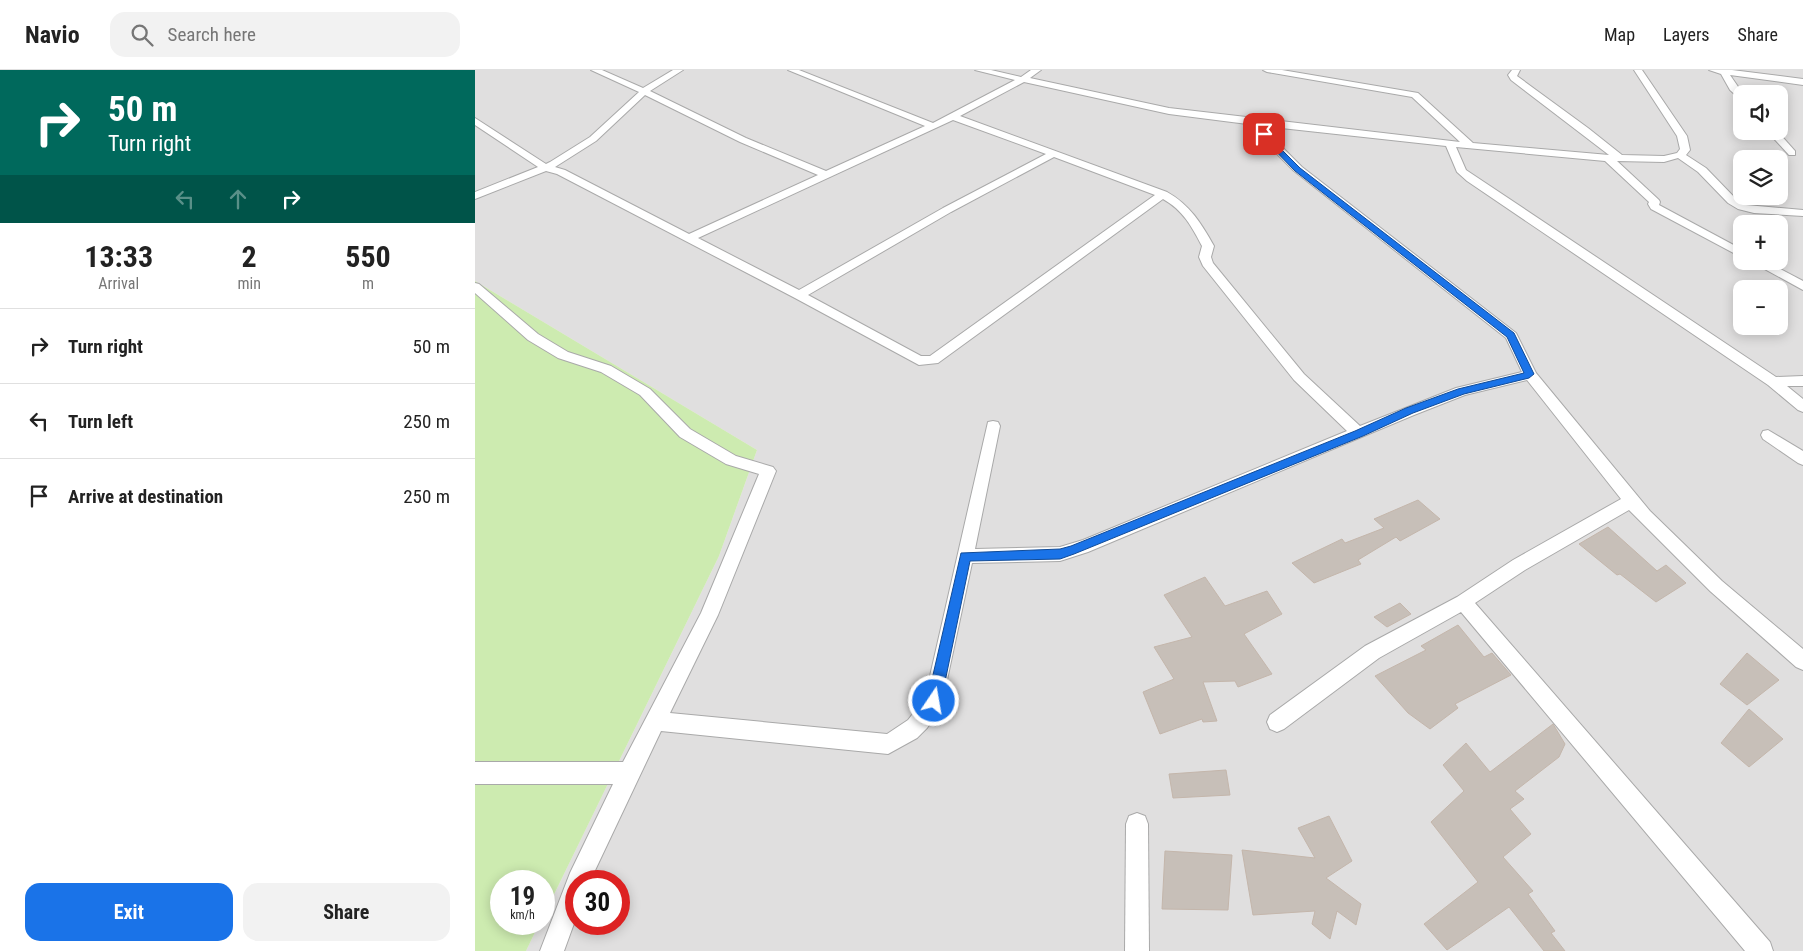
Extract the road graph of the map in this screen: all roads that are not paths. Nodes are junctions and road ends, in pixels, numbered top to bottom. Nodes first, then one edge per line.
1 (595, 70) edge
2 (679, 70) edge
3 (792, 70) edge
4 (979, 70) edge
5 (1037, 70) edge
6 (1267, 70) edge
7 (1516, 70) edge
8 (1637, 70) edge
9 (1713, 70) edge
10 (1724, 72) junction
11 (1024, 79) junction
12 (1803, 82) edge
13 (1733, 88) edge
14 (644, 91) junction
15 (952, 116) junction
16 (475, 121) edge
17 (1269, 124) junction
18 (933, 126) junction
19 (488, 130) junction
20 (475, 134) edge
21 (1780, 140) edge
22 (1450, 144) junction
23 (1469, 146) junction
24 (1791, 153) dead end
25 (1053, 154) junction
26 (1680, 155) junction
27 (1613, 158) junction
28 (546, 168) junction
29 (827, 175) junction
30 (1163, 194) junction
31 (475, 196) edge
32 (1803, 213) edge
33 (689, 238) junction
34 (1733, 250) edge
35 (1772, 270) edge
36 (1803, 286) edge
37 (475, 287) edge
38 (799, 295) junction
39 (1529, 374) junction
40 (1803, 381) edge
41 (1773, 382) junction
42 (1803, 408) edge
43 (993, 426) dead end
44 (1359, 433) junction
45 (1768, 435) dead end
46 (1803, 459) edge
47 (1631, 501) junction
48 (965, 556) junction
49 (1463, 602) junction
50 (1803, 660) edge
51 (655, 721) junction
52 (1277, 722) dead end
53 (475, 773) edge
54 (629, 773) junction
55 (1137, 824) dead end
56 (583, 870) edge
57 (565, 916) edge
58 (552, 951) edge
59 (1137, 951) edge
60 (1761, 951) edge

1 - 14 street
2 - 14 street
3 - 18 street
4 - 11 street
5 - 11 street
6 - 23 street
7 - 27 street
8 - 26 street
9 - 10 street
10 - 12 street
10 - 13 street
11 - 15 street
11 - 17 street
14 - 28 street
14 - 29 street
15 - 18 street
15 - 25 street
16 - 19 street
17 - 22 street
17 - 39 street
18 - 29 street
19 - 20 street
19 - 28 street
21 - 24 street
22 - 23 street
22 - 41 street
23 - 27 street
25 - 30 street
25 - 38 street
26 - 27 street
26 - 32 street
27 - 34 street
28 - 31 street
28 - 33 street
29 - 33 street
30 - 38 street
30 - 44 street
33 - 38 street
35 - 36 street
37 - 51 street
39 - 44 street
39 - 47 street
40 - 41 street
41 - 42 street
43 - 48 street
44 - 48 street
45 - 46 street
47 - 49 street
47 - 50 street
48 - 51 street
49 - 52 street
49 - 60 street
51 - 54 street
53 - 54 street
54 - 56 street
55 - 59 street
57 - 58 street

